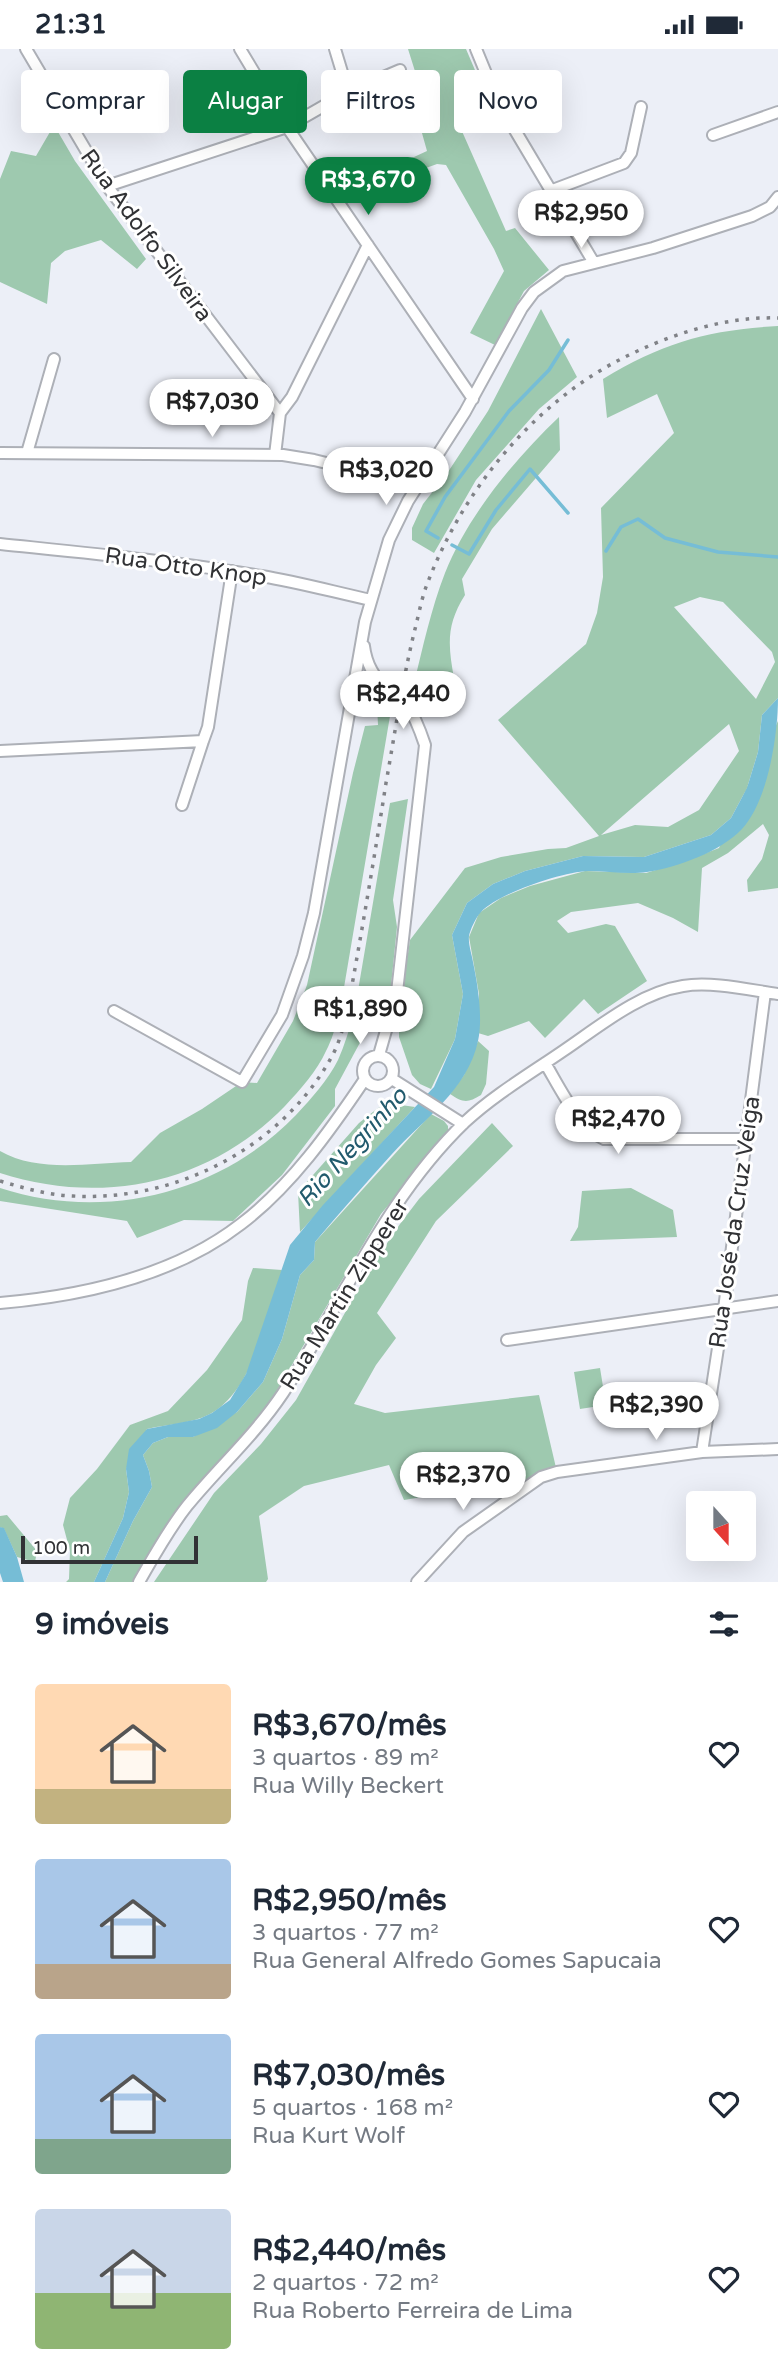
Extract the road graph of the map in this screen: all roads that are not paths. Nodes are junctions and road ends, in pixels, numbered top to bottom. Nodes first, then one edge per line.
1 (26, 49) edge
2 (240, 49) edge
3 (335, 49) edge
4 (476, 49) edge
5 (253, 70) edge
6 (341, 70) edge
7 (641, 107) dead end
8 (778, 112) edge
9 (269, 133) edge
10 (291, 133) edge
11 (713, 135) dead end
12 (107, 186) junction
13 (550, 191) junction
14 (778, 197) edge
15 (368, 245) junction
16 (594, 263) junction
17 (54, 359) dead end
18 (473, 399) junction
19 (280, 413) junction
20 (0, 453) edge
21 (27, 453) junction
22 (275, 455) junction
23 (417, 485) junction
24 (0, 544) edge
25 (232, 572) junction
26 (371, 600) junction
27 (363, 639) junction
28 (385, 688) junction
29 (353, 691) junction
30 (203, 741) junction
31 (0, 751) edge
32 (182, 805) dead end
33 (765, 992) junction
34 (778, 994) edge
35 (114, 1011) dead end
36 (379, 1055) junction
37 (545, 1063) junction
38 (365, 1079) junction
39 (392, 1079) junction
40 (463, 1124) junction
41 (746, 1139) junction
42 (778, 1301) edge
43 (0, 1303) edge
44 (724, 1309) junction
45 (507, 1340) dead end
46 (778, 1449) edge
47 (702, 1452) junction
48 (139, 1582) edge
49 (417, 1582) edge

1 - 12 street, Rua Adolfo Silveira
2 - 5 street
3 - 6 street
4 - 13 street
7 - 13 street
8 - 11 street
9 - 12 street
10 - 15 street
12 - 19 street, Rua Adolfo Silveira
13 - 16 street
14 - 16 street
15 - 18 street
15 - 19 street
16 - 18 street
17 - 21 street
18 - 23 street
19 - 22 street
20 - 21 street
21 - 22 street
22 - 23 street
23 - 26 street
24 - 25 street, Rua Otto Knop
25 - 26 street, Rua Otto Knop
25 - 30 street
26 - 27 street
27 - 28 street
27 - 29 street
28 - 29 street
28 - 36 street
29 - 35 street
30 - 31 street
30 - 32 street
33 - 34 street, Rua Martin Zipperer
33 - 37 street, Rua Martin Zipperer
33 - 41 street, Rua José da Cruz Veiga
36 - 38 street
36 - 39 street
37 - 40 street, Rua Martin Zipperer
37 - 41 street
38 - 39 street
38 - 43 street
39 - 40 street
40 - 48 street, Rua Martin Zipperer
41 - 44 street, Rua José da Cruz Veiga
42 - 44 street
44 - 45 street
44 - 47 street, Rua José da Cruz Veiga
46 - 47 street
47 - 49 street

